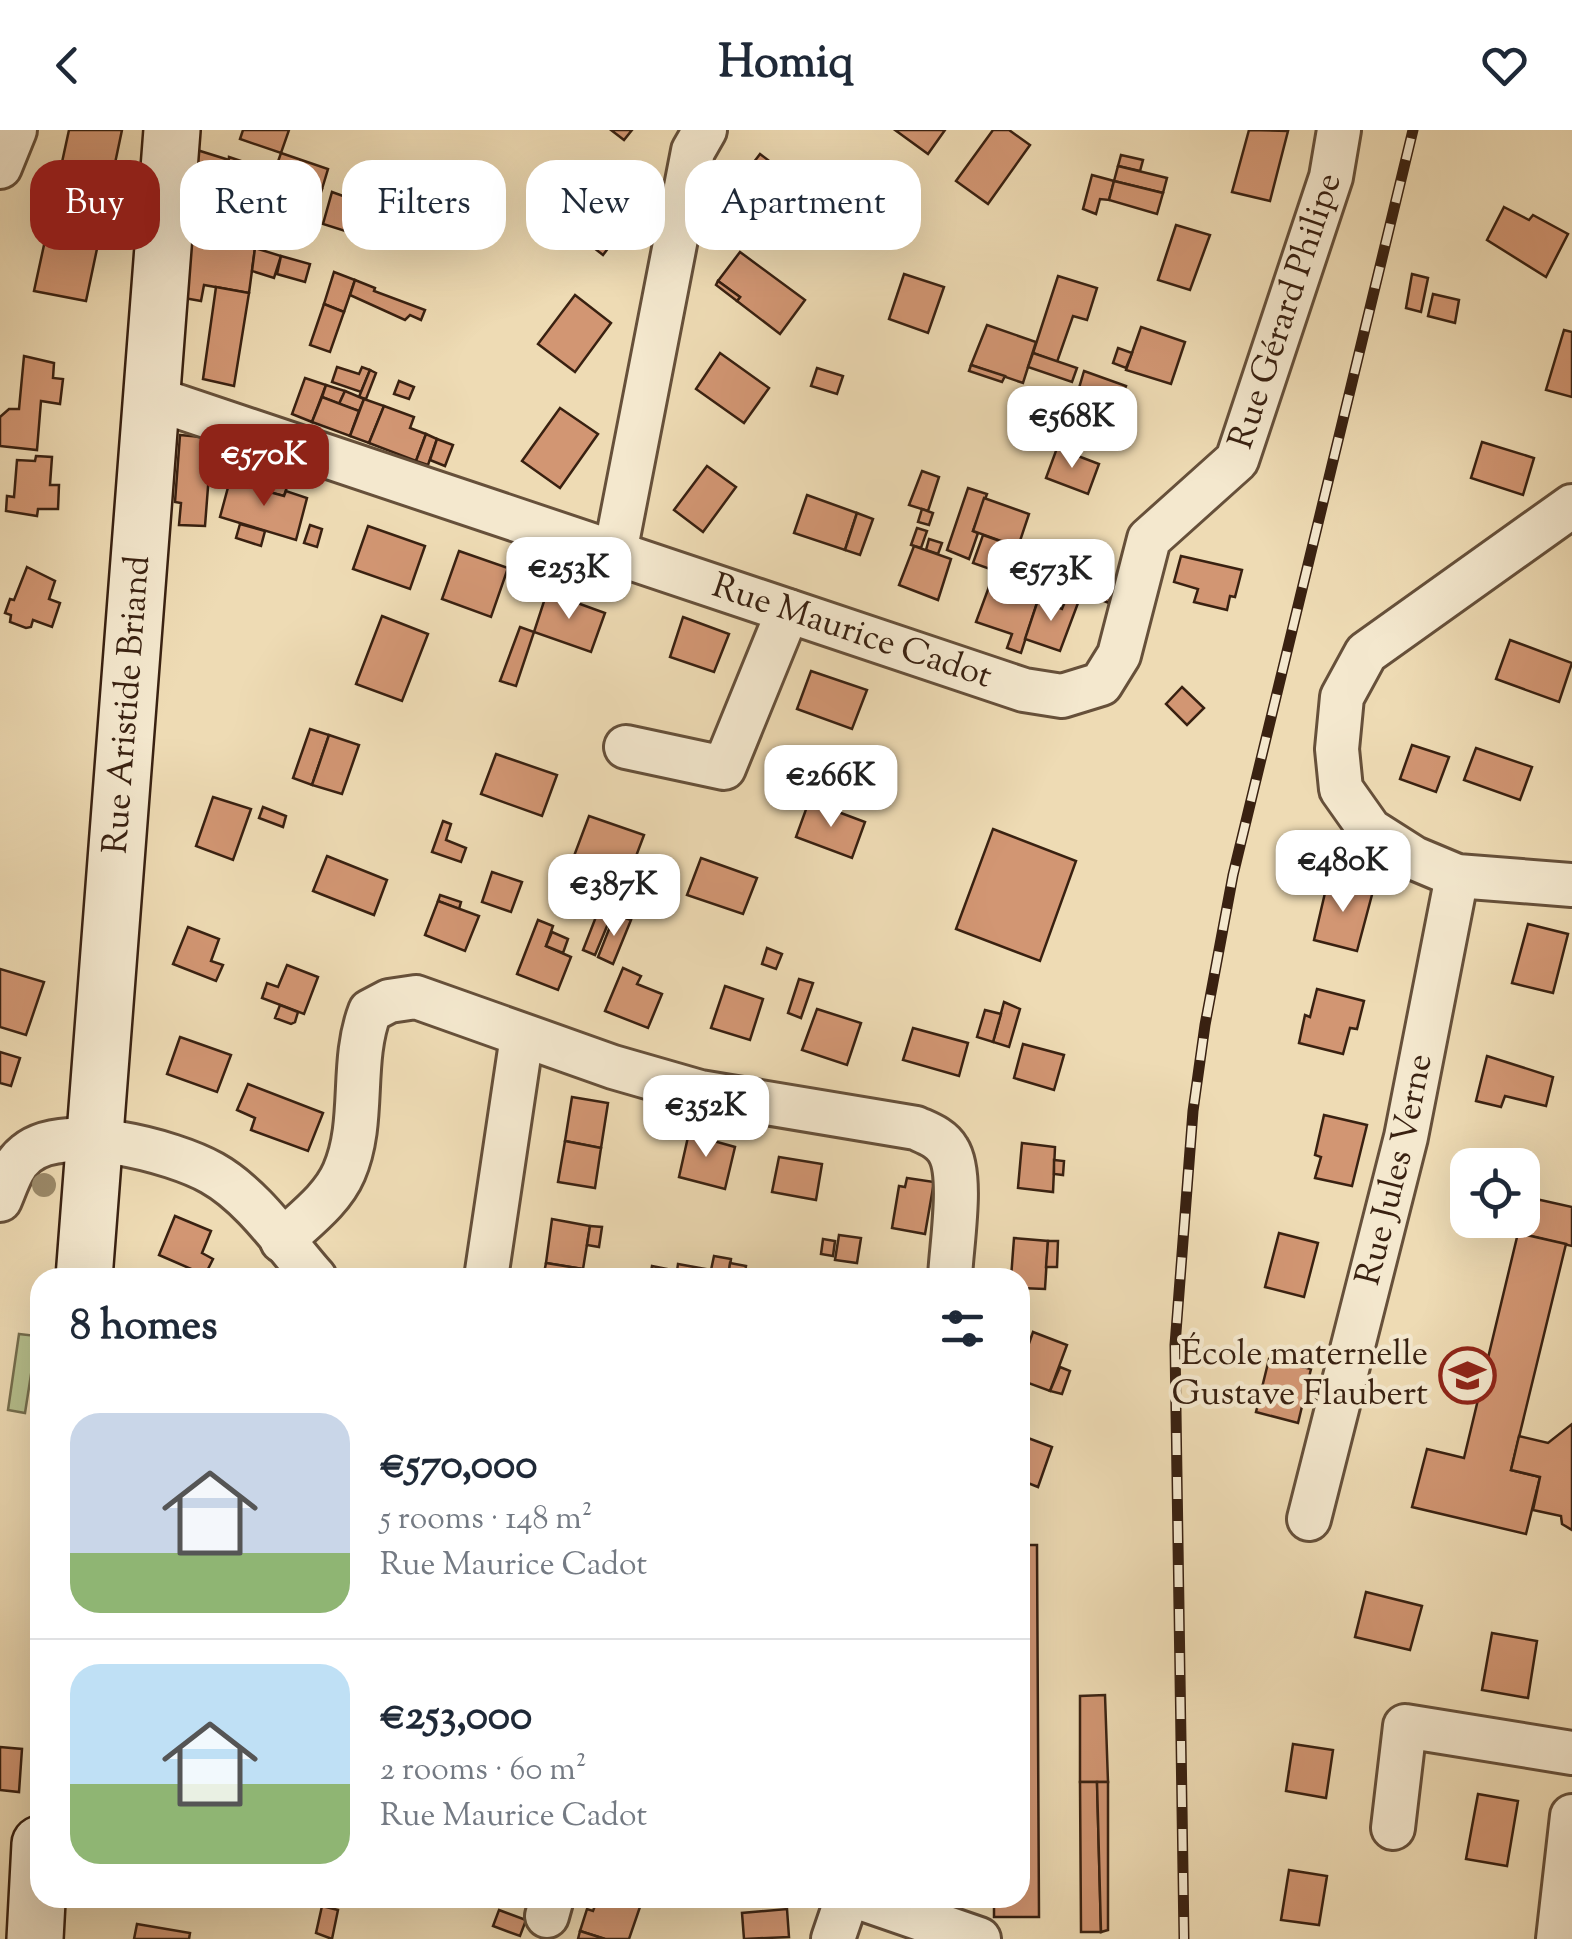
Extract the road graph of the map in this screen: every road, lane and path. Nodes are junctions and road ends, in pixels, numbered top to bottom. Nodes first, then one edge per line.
1 (15, 130) edge
2 (172, 130) edge
3 (705, 130) edge
4 (1339, 130) edge
5 (0, 167) edge
6 (150, 397) junction
7 (1572, 506) edge
8 (615, 553) junction
9 (788, 611) junction
10 (1102, 684) joint
11 (626, 747) dead end
12 (1457, 876) junction
13 (1572, 885) edge
14 (522, 1036) junction
15 (97, 1142) junction
16 (0, 1200) edge
17 (282, 1240) junction
18 (85, 1268) edge
19 (306, 1268) edge
20 (487, 1268) edge
21 (950, 1268) edge
22 (1309, 1519) dead end
23 (1572, 1753) edge
24 (1572, 1816) edge
25 (1394, 1828) dead end
26 (37, 1908) edge
27 (843, 1908) edge
28 (889, 1908) edge
29 (35, 1939) edge
30 (832, 1939) edge
31 (978, 1939) edge
32 (1558, 1939) edge

1 - 5 street
2 - 6 main road, Rue Aristide Briand
3 - 8 street
4 - 10 street, Rue Gérard Philipe
6 - 8 street, Rue Maurice Cadot
6 - 15 main road, Rue Aristide Briand
7 - 12 street
8 - 9 street, Rue Maurice Cadot
9 - 10 street, Rue Maurice Cadot
9 - 11 street
12 - 13 street
12 - 22 street, Rue Jules Verne
14 - 17 street
14 - 20 street
14 - 21 street
15 - 16 street
15 - 17 street
15 - 18 main road, Rue Aristide Briand
17 - 19 street
23 - 25 street
24 - 32 street
26 - 29 main road
27 - 30 street
28 - 31 street

